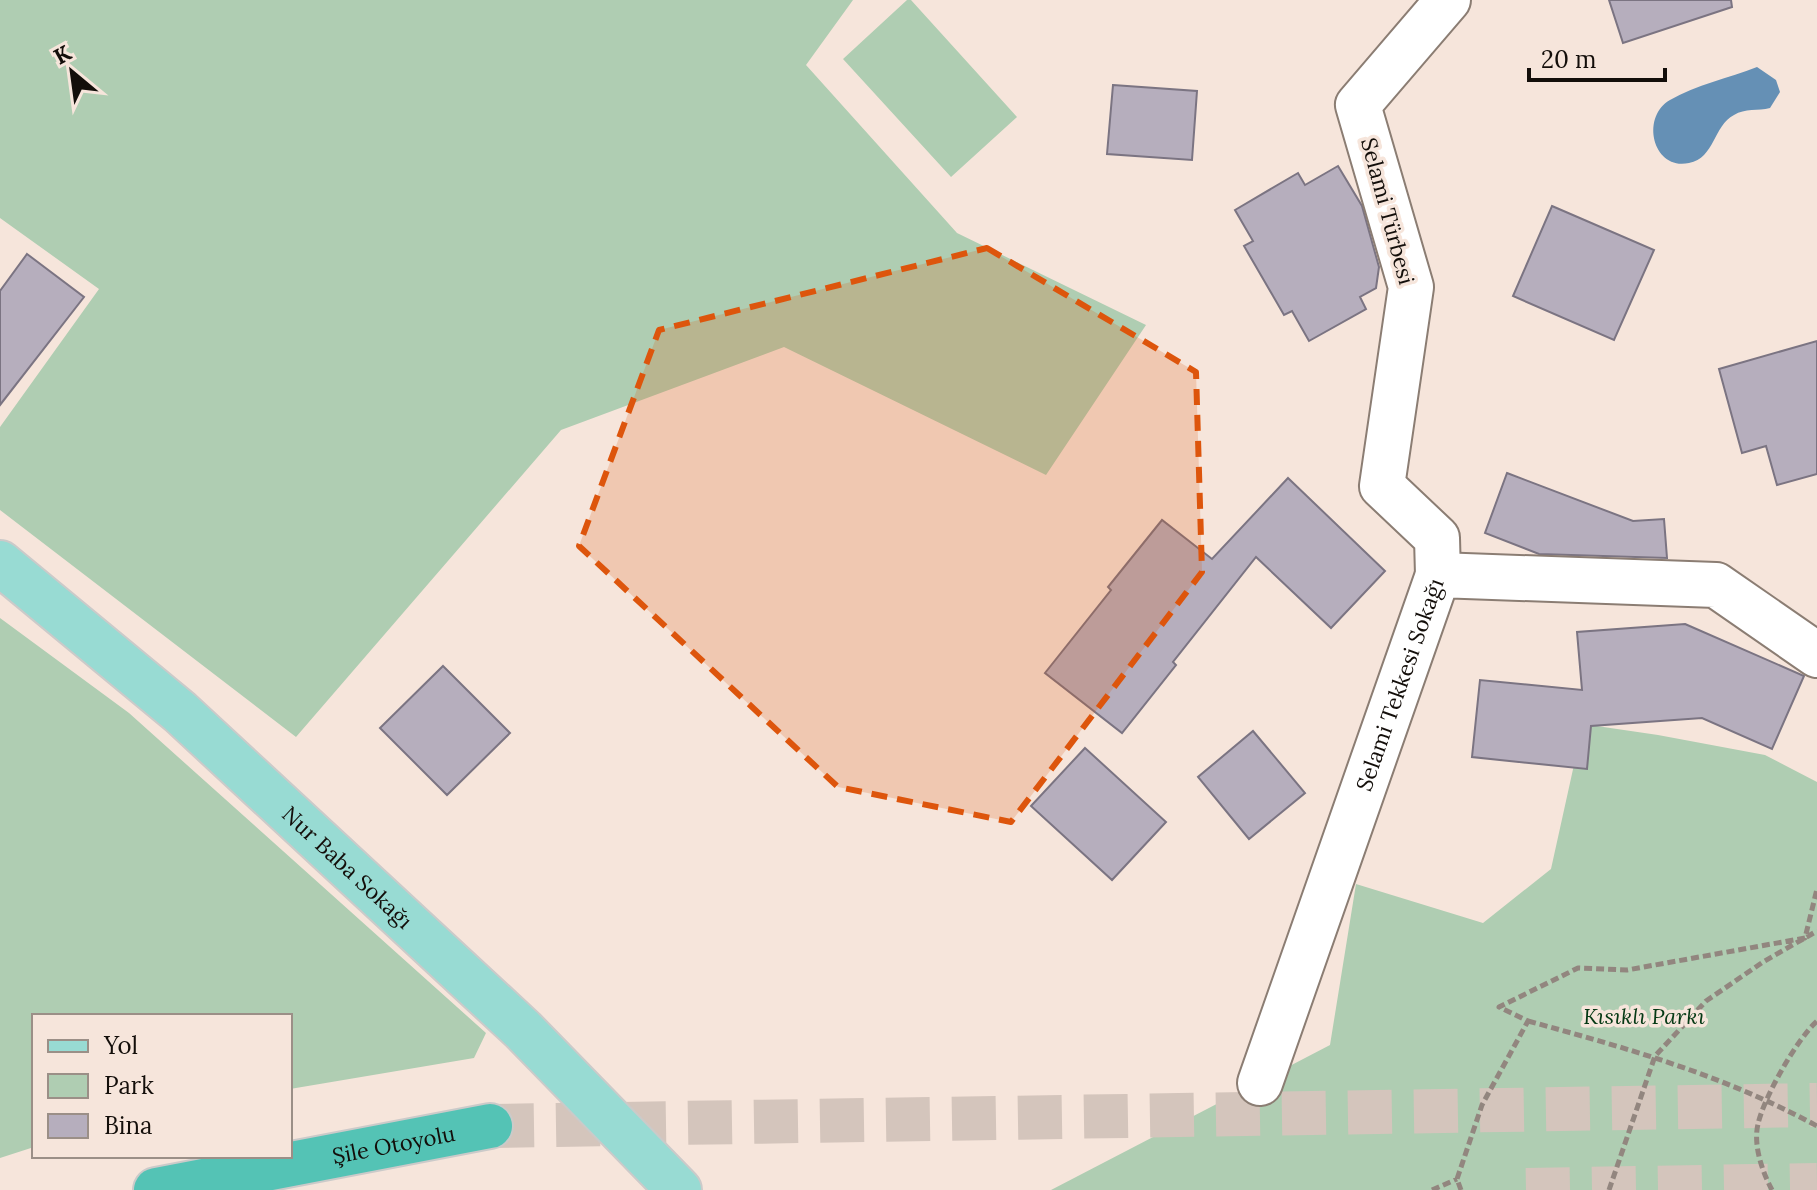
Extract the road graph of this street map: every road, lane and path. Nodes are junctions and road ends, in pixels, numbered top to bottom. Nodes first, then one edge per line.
1 (1448, 0) edge
2 (0, 563) edge
3 (1438, 575) junction
4 (1817, 655) edge
5 (1817, 889) edge
6 (1817, 931) edge
7 (1805, 938) junction
8 (1528, 1021) junction
9 (1817, 1021) edge
10 (1655, 1056) junction
11 (1260, 1083) dead end
12 (1768, 1099) junction
13 (490, 1126) tunnel mouth
14 (1817, 1126) edge
15 (1457, 1179) junction
16 (156, 1190) edge
17 (679, 1190) edge
18 (1432, 1190) edge
19 (1461, 1190) edge
20 (1609, 1190) edge
21 (1772, 1190) edge

1 - 3 street, Selami Türbesi
2 - 17 main road, Nur Baba Sokağı
3 - 4 street, Selami Tekkesi Sokağı
3 - 11 street, Selami Tekkesi Sokağı
5 - 7 path
6 - 7 path
7 - 8 path
7 - 10 path
8 - 10 path
8 - 15 path
9 - 12 path
10 - 12 path
10 - 20 path
12 - 14 path
12 - 21 path
13 - 16 highway, Şile Otoyolu
15 - 18 path
15 - 19 path

